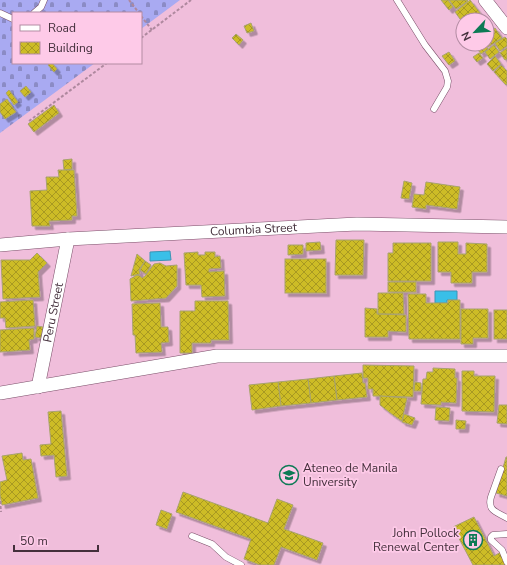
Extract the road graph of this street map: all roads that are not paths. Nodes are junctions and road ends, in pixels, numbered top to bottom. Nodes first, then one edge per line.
1 (44, 0) edge
2 (397, 0) edge
3 (484, 0) edge
4 (35, 12) edge
5 (0, 13) edge
6 (502, 13) edge
7 (12, 19) edge
8 (507, 28) edge
9 (434, 109) dead end
10 (507, 227) edge
11 (68, 239) junction
12 (0, 245) edge
13 (507, 356) edge
14 (38, 387) junction
15 (0, 393) edge
16 (501, 469) dead end
17 (507, 518) edge
18 (507, 534) edge
19 (192, 536) dead end
20 (507, 562) edge
21 (241, 565) edge

1 - 4 lane
2 - 9 lane
3 - 6 street
5 - 7 lane
6 - 8 street
10 - 11 street, Columbia Street
11 - 12 street, Columbia Street
11 - 14 street, Peru Street
13 - 14 street
14 - 15 street
16 - 17 lane
18 - 20 lane
19 - 21 lane

